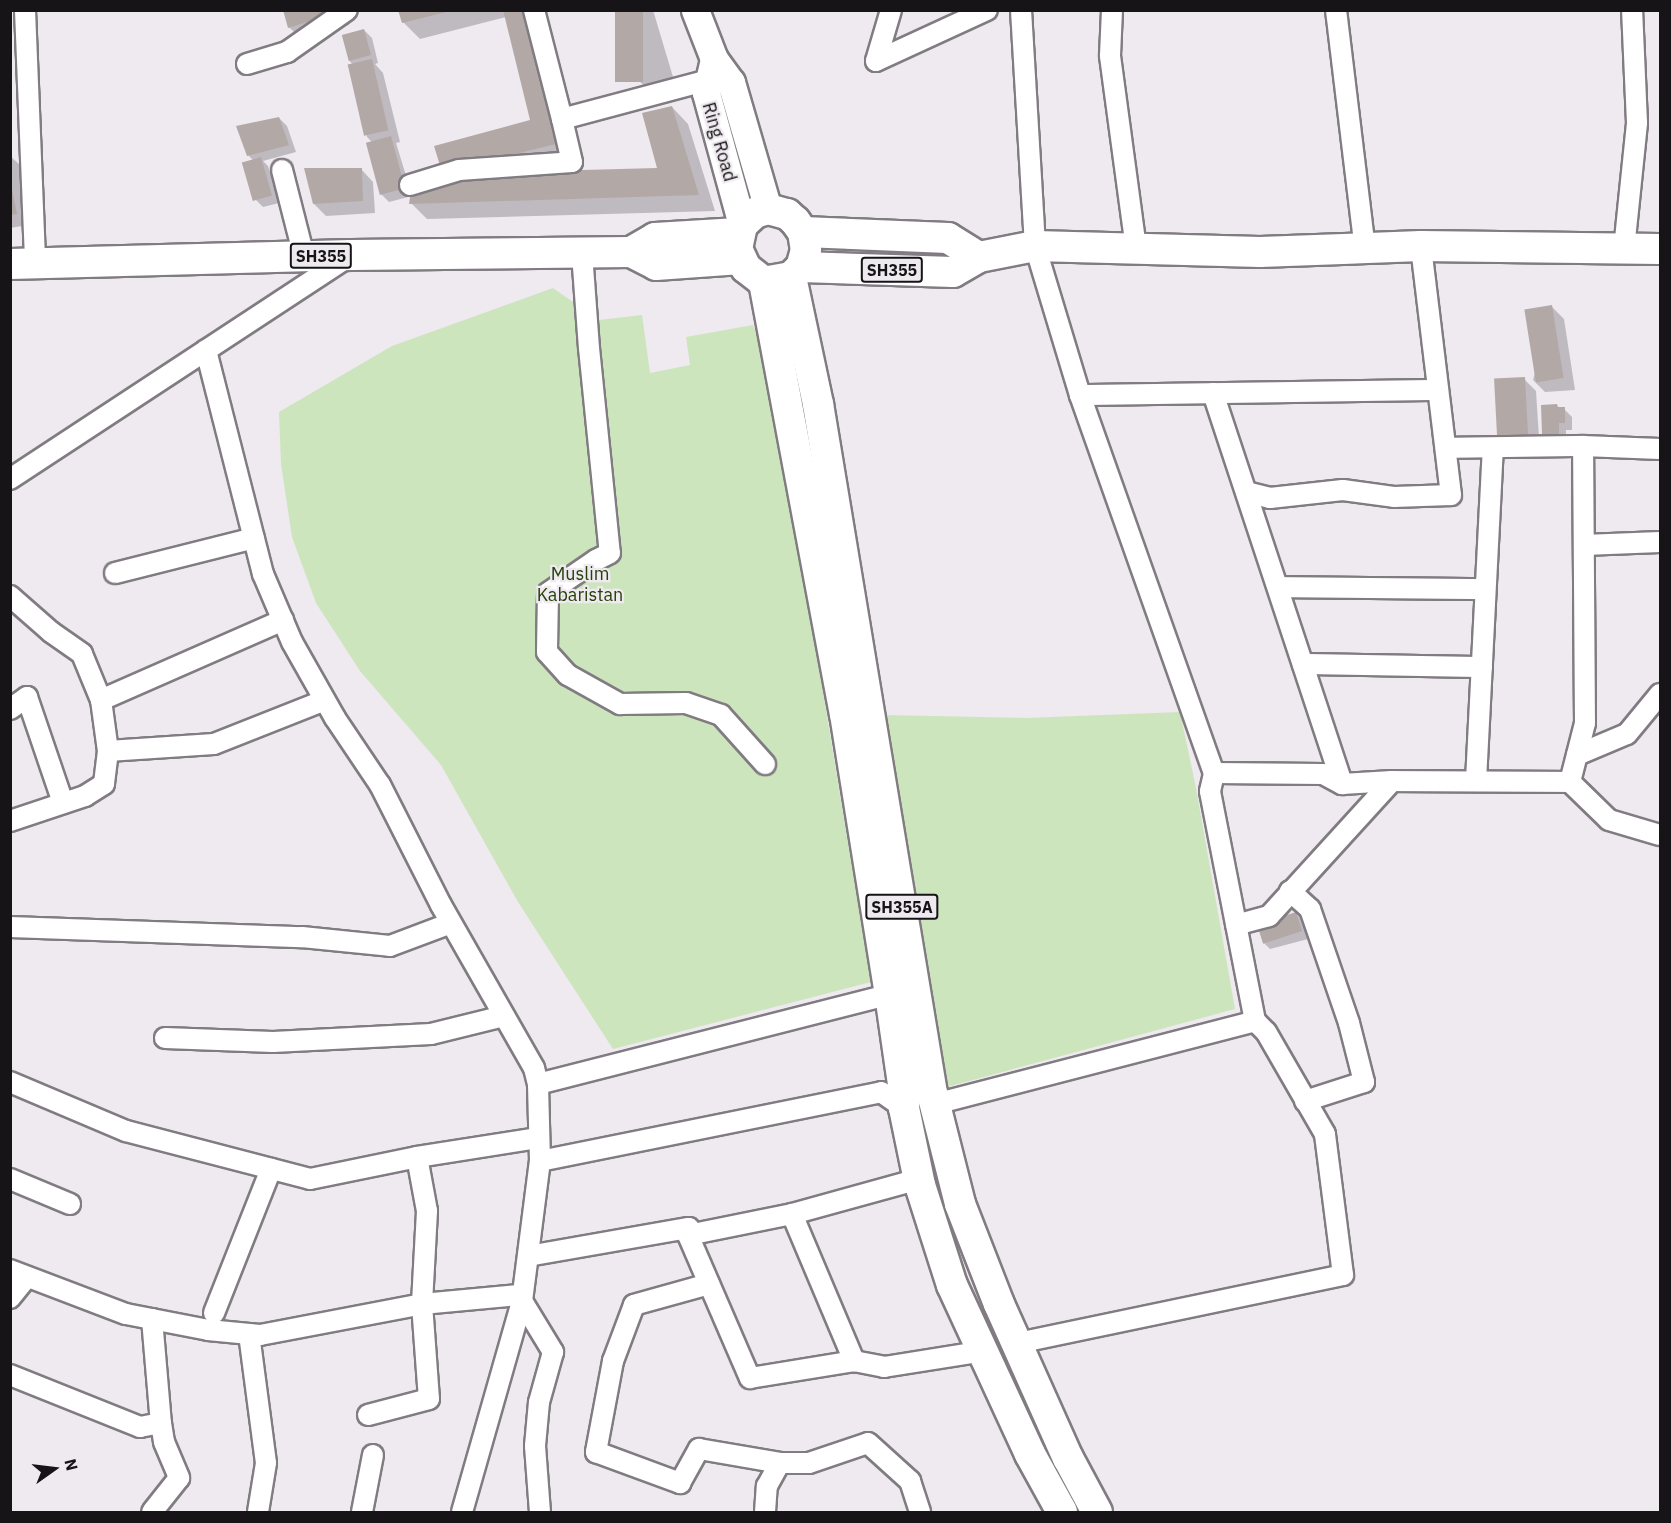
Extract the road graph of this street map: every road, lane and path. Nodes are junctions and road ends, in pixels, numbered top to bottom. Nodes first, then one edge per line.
1 (25, 10) edge
2 (347, 10) edge
3 (534, 10) edge
4 (695, 10) edge
5 (891, 10) edge
6 (987, 10) edge
7 (1021, 10) edge
8 (1112, 10) edge
9 (1336, 10) edge
10 (1632, 10) edge
11 (247, 64) dead end
12 (711, 70) junction
13 (562, 118) junction
14 (282, 170) dead end
15 (410, 185) dead end
16 (768, 209) junction
17 (803, 232) junction
18 (740, 239) junction
19 (1035, 246) junction
20 (1421, 246) junction
21 (1136, 248) junction
22 (1365, 248) junction
23 (1624, 249) junction
24 (1660, 249) edge
25 (582, 253) junction
26 (351, 255) junction
27 (304, 256) junction
28 (979, 257) junction
29 (23, 263) edge
30 (785, 275) junction
31 (206, 350) junction
32 (1438, 390) junction
33 (1213, 393) junction
34 (1080, 395) junction
35 (1583, 446) junction
36 (1447, 448) junction
37 (1493, 449) junction
38 (1660, 449) edge
39 (10, 479) edge
40 (1246, 492) junction
41 (254, 538) junction
42 (1660, 542) edge
43 (1584, 545) junction
44 (115, 573) dead end
45 (1279, 587) junction
46 (1485, 589) junction
47 (10, 596) edge
48 (283, 620) junction
49 (846, 645) junction
50 (1303, 664) junction
51 (1482, 667) junction
52 (1660, 694) edge
53 (101, 700) junction
54 (325, 700) junction
55 (10, 709) edge
56 (108, 751) junction
57 (1577, 754) junction
58 (765, 764) dead end
59 (1214, 773) junction
60 (1392, 781) junction
61 (1476, 781) junction
62 (1570, 782) junction
63 (1342, 784) junction
64 (63, 803) junction
65 (10, 821) edge
66 (1660, 835) edge
67 (1290, 891) junction
68 (451, 923) junction
69 (1236, 925) junction
70 (10, 927) edge
71 (890, 994) junction
72 (504, 1016) junction
73 (1255, 1021) junction
74 (165, 1038) dead end
75 (10, 1082) edge
76 (538, 1084) junction
77 (1305, 1101) junction
78 (935, 1104) junction
79 (904, 1108) junction
80 (539, 1138) junction
81 (417, 1157) junction
82 (540, 1161) junction
83 (271, 1169) junction
84 (10, 1179) edge
85 (919, 1179) junction
86 (70, 1204) dead end
87 (792, 1214) junction
88 (688, 1235) junction
89 (528, 1256) junction
90 (19, 1273) edge
91 (709, 1284) junction
92 (10, 1298) edge
93 (522, 1301) junction
94 (422, 1304) junction
95 (214, 1313) dead end
96 (152, 1319) junction
97 (249, 1334) junction
98 (1018, 1343) junction
99 (984, 1351) junction
100 (855, 1361) junction
101 (10, 1375) edge
102 (368, 1416) dead end
103 (161, 1423) junction
104 (373, 1455) dead end
105 (780, 1463) junction
106 (152, 1512) edge
107 (258, 1512) edge
108 (362, 1512) edge
109 (462, 1512) edge
110 (540, 1512) edge
111 (765, 1512) edge
112 (920, 1512) edge
113 (1062, 1512) edge
114 (1097, 1512) edge

1 - 29 street
2 - 11 street
3 - 13 street
4 - 12 street, Ring Road
5 - 6 street
7 - 19 street
8 - 21 street
9 - 22 street
10 - 23 street
12 - 13 street
12 - 16 street, Ring Road
12 - 18 street, Ring Road
13 - 15 street
14 - 27 street
16 - 17 main road
16 - 18 main road, SH355
17 - 28 main road, SH355
17 - 30 main road
18 - 25 main road, SH355
18 - 30 main road
19 - 21 main road
19 - 28 main road
19 - 34 street
20 - 22 main road
20 - 23 main road
20 - 32 street
21 - 22 main road
23 - 24 main road
25 - 26 main road, SH355
25 - 58 street
26 - 27 main road, SH355
26 - 31 street
27 - 29 main road, SH355
28 - 30 main road, SH355
30 - 49 main road, SH355A
31 - 39 street
31 - 41 street
32 - 33 street
32 - 36 street
33 - 34 street
33 - 40 street
34 - 59 street
35 - 37 street
35 - 38 street
35 - 43 street
36 - 37 street
36 - 40 street
37 - 46 street
40 - 45 street
41 - 44 street
41 - 48 street
42 - 43 street
43 - 57 street
45 - 46 street
45 - 50 street
46 - 51 street
47 - 53 street
48 - 53 street
48 - 54 street
49 - 71 main road, SH355A
49 - 78 main road, SH355A
50 - 51 street
50 - 63 street
51 - 61 street
52 - 57 street
53 - 56 street
54 - 56 street
54 - 68 street
55 - 64 street
56 - 64 street
57 - 62 street
59 - 63 street
59 - 69 street
60 - 61 street
60 - 63 street
60 - 67 street
61 - 62 street
62 - 66 street
64 - 65 street
67 - 69 street
67 - 77 street
68 - 70 street
68 - 72 street
69 - 73 street
71 - 76 street
71 - 79 main road, SH355A
72 - 74 street
72 - 76 street
73 - 77 street
73 - 78 street
75 - 83 street
76 - 80 street
77 - 98 street
78 - 79 main road
78 - 98 main road, SH355A
79 - 82 street
79 - 85 main road, SH355A
80 - 81 street
80 - 82 street
81 - 83 street
81 - 94 street
82 - 89 street
83 - 95 street
84 - 86 street
85 - 87 street
85 - 99 main road, SH355A
87 - 88 street
87 - 100 street
88 - 89 street
88 - 91 street
89 - 93 street
90 - 92 street
90 - 96 street
91 - 100 street
91 - 105 street
93 - 94 street
93 - 109 street
93 - 110 street
94 - 97 street
94 - 102 street
96 - 97 street
96 - 103 street
97 - 107 street
98 - 99 main road
98 - 114 main road, SH355A
99 - 100 street
99 - 113 main road, SH355A
101 - 103 street
103 - 106 street
104 - 108 street
105 - 111 street
105 - 112 street

